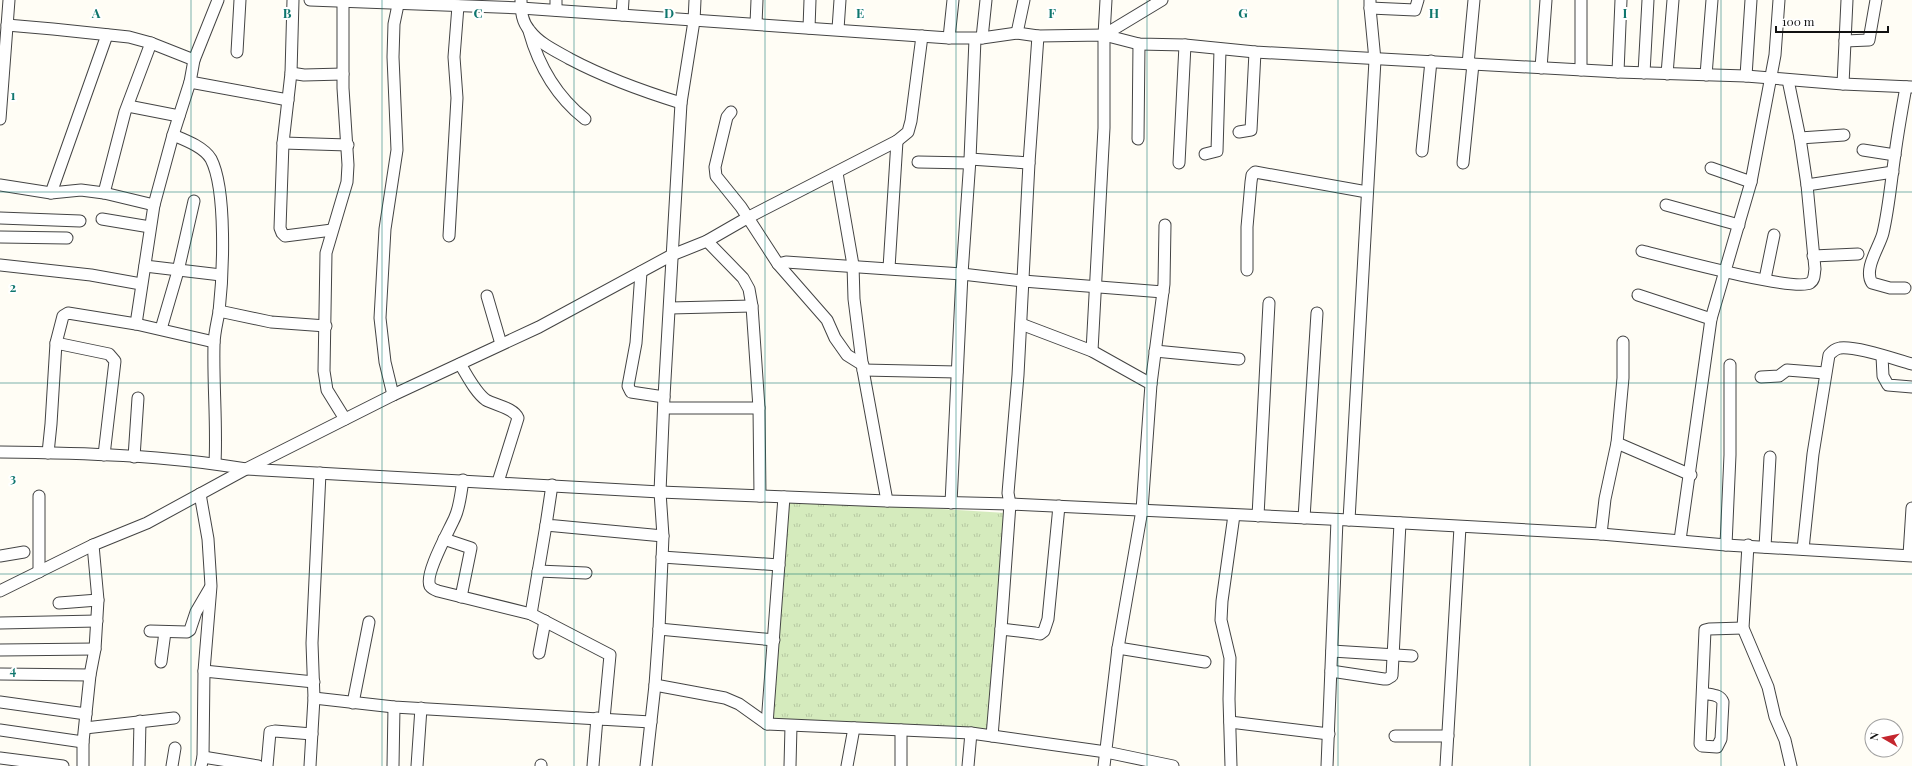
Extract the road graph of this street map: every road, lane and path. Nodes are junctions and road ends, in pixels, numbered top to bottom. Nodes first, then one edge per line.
1 (9, 0) edge
2 (218, 0) edge
3 (240, 0) edge
4 (293, 0) edge
5 (310, 0) edge
6 (623, 0) edge
7 (695, 0) edge
8 (757, 0) edge
9 (810, 0) edge
10 (840, 0) edge
11 (953, 0) edge
12 (986, 0) edge
13 (1024, 0) edge
14 (1106, 0) edge
15 (1162, 0) edge
16 (1418, 0) edge
17 (1474, 0) edge
18 (1546, 0) edge
19 (1582, 0) edge
20 (1621, 0) edge
21 (1648, 0) edge
22 (1673, 0) edge
23 (1712, 0) edge
24 (1751, 0) edge
25 (1779, 0) edge
26 (1847, 0) edge
27 (1876, 0) edge
28 (343, 2) junction
29 (399, 2) edge
30 (481, 4) edge
31 (521, 4) edge
32 (1370, 4) edge
33 (556, 5) edge
34 (458, 6) junction
35 (622, 15) junction
36 (694, 21) junction
37 (756, 24) junction
38 (7, 25) junction
39 (809, 28) junction
40 (838, 30) junction
41 (529, 31) junction
42 (1017, 32) junction
43 (107, 35) junction
44 (1104, 35) junction
45 (922, 36) junction
46 (1038, 36) junction
47 (950, 38) junction
48 (978, 38) junction
49 (1845, 41) junction
50 (152, 43) junction
51 (1139, 44) junction
52 (1185, 46) junction
53 (1220, 50) junction
54 (237, 52) dead end
55 (1255, 52) junction
56 (194, 60) junction
57 (1374, 60) junction
58 (1431, 61) junction
59 (1471, 64) junction
60 (1541, 68) junction
61 (1582, 70) junction
62 (1618, 72) junction
63 (291, 73) junction
64 (1644, 73) junction
65 (343, 74) junction
66 (1667, 74) junction
67 (1706, 75) junction
68 (1746, 76) junction
69 (1771, 79) junction
70 (1788, 80) junction
71 (190, 82) junction
72 (1843, 84) junction
73 (1909, 87) edge
74 (288, 100) junction
75 (681, 103) junction
76 (0, 106) edge
77 (128, 106) junction
78 (731, 112) dead end
79 (179, 116) junction
80 (0, 119) edge
81 (585, 119) dead end
82 (1239, 132) dead end
83 (173, 135) junction
84 (1844, 135) dead end
85 (1800, 138) junction
86 (1138, 139) dead end
87 (897, 141) junction
88 (283, 142) junction
89 (348, 145) junction
90 (1863, 150) dead end
91 (1422, 151) dead end
92 (1205, 154) dead end
93 (1894, 155) junction
94 (970, 161) junction
95 (918, 162) dead end
96 (1029, 163) junction
97 (1179, 163) dead end
98 (1463, 163) dead end
99 (1711, 168) dead end
100 (1893, 172) junction
101 (836, 173) junction
102 (1752, 182) junction
103 (0, 185) edge
104 (1807, 186) junction
105 (51, 192) junction
106 (1367, 192) junction
107 (104, 193) junction
108 (194, 201) dead end
109 (154, 205) junction
110 (1666, 206) dead end
111 (0, 218) edge
112 (747, 218) junction
113 (102, 219) dead end
114 (80, 221) dead end
115 (1165, 225) dead end
116 (1739, 225) junction
117 (150, 227) junction
118 (332, 230) junction
119 (1774, 235) dead end
120 (449, 236) dead end
121 (0, 237) edge
122 (67, 238) dead end
123 (707, 241) junction
124 (1642, 251) dead end
125 (1858, 254) dead end
126 (672, 255) junction
127 (1813, 256) junction
128 (778, 264) junction
129 (0, 265) edge
130 (852, 265) junction
131 (145, 266) junction
132 (889, 268) junction
133 (1247, 270) dead end
134 (178, 271) junction
135 (641, 272) junction
136 (1725, 272) junction
137 (962, 274) junction
138 (220, 275) junction
139 (1765, 279) junction
140 (1023, 281) junction
141 (141, 284) junction
142 (1095, 286) junction
143 (1905, 288) dead end
144 (1163, 292) junction
145 (1638, 295) dead end
146 (487, 296) dead end
147 (1269, 303) dead end
148 (752, 306) junction
149 (670, 308) junction
150 (219, 311) junction
151 (1317, 313) dead end
152 (1711, 319) junction
153 (136, 324) junction
154 (1021, 324) junction
155 (326, 326) junction
156 (161, 329) junction
157 (214, 342) junction
158 (1623, 342) dead end
159 (56, 343) junction
160 (501, 344) junction
161 (1092, 351) junction
162 (1155, 351) junction
163 (1882, 356) junction
164 (1239, 359) dead end
165 (460, 364) junction
166 (1730, 364) dead end
167 (1912, 364) edge
168 (863, 367) junction
169 (957, 372) junction
170 (1825, 374) junction
171 (1761, 377) dead end
172 (1151, 384) junction
173 (1912, 387) edge
174 (393, 395) junction
175 (138, 398) dead end
176 (664, 402) junction
177 (759, 408) junction
178 (345, 419) junction
179 (1617, 443) junction
180 (0, 452) edge
181 (48, 453) junction
182 (104, 455) junction
183 (134, 457) junction
184 (1770, 457) dead end
185 (215, 463) junction
186 (246, 469) junction
187 (320, 473) junction
188 (1691, 475) junction
189 (463, 480) junction
190 (498, 482) junction
191 (552, 485) junction
192 (660, 492) junction
193 (200, 494) junction
194 (39, 496) dead end
195 (760, 496) junction
196 (784, 497) junction
197 (887, 501) junction
198 (950, 503) junction
199 (1010, 504) junction
200 (1059, 506) junction
201 (1912, 508) edge
202 (1142, 510) junction
203 (1234, 515) junction
204 (1258, 516) junction
205 (1304, 518) junction
206 (1337, 520) junction
207 (1349, 520) junction
208 (1400, 523) junction
209 (546, 526) junction
210 (1460, 527) junction
211 (1601, 534) junction
212 (663, 536) junction
213 (444, 540) junction
214 (1680, 540) junction
215 (93, 545) junction
216 (1726, 545) junction
217 (1748, 545) junction
218 (1765, 547) junction
219 (1803, 549) junction
220 (24, 552) dead end
221 (1910, 555) edge
222 (0, 556) edge
223 (662, 557) junction
224 (779, 565) junction
225 (538, 571) junction
226 (39, 572) junction
227 (586, 573) dead end
228 (211, 586) junction
229 (0, 590) edge
230 (461, 597) junction
231 (98, 600) junction
232 (59, 604) dead end
233 (531, 614) junction
234 (97, 621) junction
235 (545, 621) junction
236 (369, 622) dead end
237 (0, 623) edge
238 (1743, 628) junction
239 (659, 629) junction
240 (1001, 629) junction
241 (150, 631) dead end
242 (165, 632) junction
243 (774, 640) junction
244 (1118, 648) junction
245 (95, 649) junction
246 (0, 650) edge
247 (1332, 651) junction
248 (539, 653) dead end
249 (1394, 654) junction
250 (1412, 656) dead end
251 (161, 662) dead end
252 (1205, 662) dead end
253 (204, 671) junction
254 (1331, 671) junction
255 (0, 674) edge
256 (90, 675) junction
257 (314, 682) junction
258 (655, 685) junction
259 (1703, 693) dead end
260 (314, 698) junction
261 (0, 702) edge
262 (353, 703) junction
263 (394, 707) junction
264 (422, 708) junction
265 (86, 714) junction
266 (174, 718) dead end
267 (600, 718) junction
268 (140, 721) junction
269 (651, 722) junction
270 (1230, 722) junction
271 (767, 724) junction
272 (791, 726) junction
273 (85, 728) junction
274 (854, 728) junction
275 (0, 730) edge
276 (901, 730) junction
277 (971, 733) junction
278 (312, 734) junction
279 (1328, 734) junction
280 (992, 736) junction
281 (1395, 736) dead end
282 (1448, 736) junction
283 (84, 742) junction
284 (175, 748) dead end
285 (1106, 752) junction
286 (0, 758) edge
287 (202, 761) edge
288 (63, 766) edge
289 (83, 766) edge
290 (139, 766) edge
291 (172, 766) edge
292 (258, 766) edge
293 (267, 766) edge
294 (310, 766) edge
295 (393, 766) edge
296 (417, 766) edge
297 (593, 766) edge
298 (646, 766) edge
299 (790, 766) edge
300 (847, 766) edge
301 (901, 766) edge
302 (968, 766) edge
303 (1104, 766) edge
304 (1173, 766) edge
305 (1231, 766) edge
306 (1327, 766) edge
307 (1446, 766) edge
308 (1791, 766) edge

1 - 38 street
2 - 56 street
3 - 54 street
4 - 63 street
5 - 28 street
6 - 35 street
7 - 36 street
8 - 37 street
9 - 39 street
10 - 40 street
11 - 47 street
12 - 48 street
13 - 42 street
14 - 44 street
15 - 44 street
16 - 32 street
17 - 59 street
18 - 60 street
19 - 61 street
20 - 62 street
21 - 64 street
22 - 66 street
23 - 67 street
24 - 68 street
25 - 69 street
26 - 49 street
27 - 49 street
28 - 29 street
28 - 65 street
29 - 34 street
29 - 174 street
30 - 31 street
30 - 34 street
31 - 33 street
31 - 41 street
32 - 57 street
33 - 35 street
34 - 120 street
35 - 36 street
36 - 37 street
36 - 75 street
37 - 39 street
38 - 43 street
38 - 76 street
39 - 40 street
40 - 45 street
41 - 75 street
41 - 81 street
42 - 46 street
42 - 48 street
43 - 50 street
43 - 105 street
44 - 46 street
44 - 51 street
44 - 142 street
45 - 47 street
45 - 87 street
46 - 96 street
47 - 48 street
48 - 94 street
49 - 72 street
50 - 56 street
50 - 77 street
51 - 52 street
51 - 86 street
52 - 53 street
52 - 97 street
53 - 55 street
53 - 92 street
55 - 57 street
55 - 82 street
56 - 71 street
57 - 58 street
57 - 106 street
58 - 59 street
58 - 91 street
59 - 60 street
59 - 98 street
60 - 61 street
61 - 62 street
62 - 64 street
63 - 65 street
63 - 74 street
64 - 66 street
65 - 89 street
66 - 67 street
67 - 68 street
68 - 69 street
69 - 70 street
69 - 102 street
70 - 72 street
70 - 85 street
71 - 74 street
71 - 79 street
72 - 73 street
73 - 93 street
74 - 88 street
75 - 126 street
76 - 80 street
77 - 79 street
77 - 107 street
78 - 112 street
79 - 83 street
83 - 109 street
83 - 138 street
84 - 85 street
85 - 104 street
87 - 101 street
87 - 132 street
88 - 89 street
88 - 118 street
89 - 118 street
90 - 93 street
93 - 100 street
94 - 95 street
94 - 96 street
94 - 137 street
96 - 140 street
99 - 102 street
100 - 104 street
100 - 143 street
101 - 112 street
101 - 130 street
102 - 116 street
103 - 105 street
104 - 127 street
105 - 107 street
106 - 133 street
106 - 207 street
107 - 109 street
108 - 134 street
109 - 117 street
110 - 116 street
111 - 114 street
112 - 123 street
112 - 128 street
113 - 117 street
115 - 144 street
116 - 136 street
117 - 131 street
118 - 155 street
119 - 139 street
121 - 122 street
123 - 126 street
123 - 148 street
124 - 136 street
125 - 127 street
126 - 135 street
126 - 149 street
127 - 139 street
128 - 130 street
128 - 168 street
129 - 141 street
130 - 132 street
130 - 168 street
131 - 134 street
131 - 141 street
132 - 137 street
134 - 138 street
134 - 156 street
135 - 160 street
135 - 176 street
136 - 139 street
136 - 152 street
137 - 140 street
137 - 169 street
138 - 150 street
140 - 142 street
140 - 154 street
141 - 153 street
142 - 144 street
142 - 161 street
144 - 162 street
145 - 152 street
146 - 160 street
147 - 204 street
148 - 149 street
148 - 177 street
149 - 176 street
150 - 155 street
150 - 157 street
151 - 205 street
152 - 188 street
153 - 156 street
153 - 159 street
154 - 161 street
154 - 199 street
155 - 178 street
156 - 157 street
157 - 185 street
158 - 179 street
159 - 181 street
159 - 182 street
160 - 165 street
161 - 172 street
162 - 164 street
162 - 172 street
163 - 167 street
163 - 170 street
163 - 173 street
165 - 174 street
165 - 190 street
166 - 216 street
168 - 169 street
168 - 197 street
169 - 198 street
170 - 171 street
170 - 219 street
172 - 202 street
174 - 178 street
175 - 183 street
176 - 177 street
176 - 192 street
177 - 195 street
178 - 186 street
179 - 188 street
179 - 211 street
180 - 181 street
181 - 182 street
182 - 183 street
183 - 185 street
184 - 218 street
185 - 186 street
186 - 187 street
186 - 193 street
187 - 189 street
187 - 257 street
188 - 214 street
189 - 190 street
189 - 213 street
190 - 191 street
191 - 192 street
191 - 209 street
192 - 195 street
192 - 212 street
193 - 215 street
193 - 228 street
194 - 226 street
195 - 196 street
196 - 197 street
196 - 224 street
197 - 198 street
198 - 199 street
199 - 200 street
199 - 240 street
200 - 202 street
200 - 240 street
201 - 221 street
202 - 203 street
202 - 244 street
203 - 204 street
203 - 270 street
204 - 205 street
205 - 206 street
206 - 207 street
206 - 247 street
207 - 208 street
208 - 210 street
208 - 249 street
209 - 212 street
209 - 225 street
210 - 211 street
210 - 282 street
211 - 214 street
212 - 223 street
213 - 230 street
213 - 230 street
214 - 216 street
215 - 226 street
215 - 231 street
216 - 217 street
217 - 218 street
217 - 238 street
218 - 219 street
219 - 221 street
220 - 222 street
223 - 224 street
223 - 239 street
224 - 243 street
225 - 227 street
225 - 233 street
226 - 229 street
228 - 242 street
228 - 253 street
230 - 233 street
231 - 232 street
231 - 234 street
233 - 235 street
234 - 237 street
234 - 245 street
235 - 248 street
235 - 267 street
236 - 262 street
238 - 259 street
238 - 308 street
239 - 243 street
239 - 258 street
240 - 280 street
241 - 242 street
242 - 251 street
243 - 271 street
244 - 252 street
244 - 285 street
245 - 246 street
245 - 256 street
247 - 249 street
247 - 254 street
249 - 250 street
249 - 254 street
253 - 257 street
253 - 287 street
254 - 279 street
255 - 256 street
256 - 265 street
257 - 260 street
258 - 269 street
258 - 271 street
260 - 262 street
260 - 278 street
261 - 265 street
262 - 263 street
263 - 264 street
263 - 295 street
264 - 267 street
264 - 296 street
265 - 273 street
266 - 268 street
267 - 269 street
267 - 297 street
268 - 273 street
268 - 290 street
269 - 298 street
270 - 279 street
270 - 305 street
271 - 272 street
272 - 274 street
272 - 299 street
273 - 283 street
274 - 276 street
274 - 300 street
275 - 283 street
276 - 277 street
276 - 301 street
277 - 280 street
277 - 302 street
278 - 293 street
278 - 294 street
279 - 306 street
280 - 285 street
281 - 282 street
282 - 307 street
283 - 289 street
284 - 291 street
285 - 303 street
285 - 304 street
286 - 288 street
287 - 292 street

